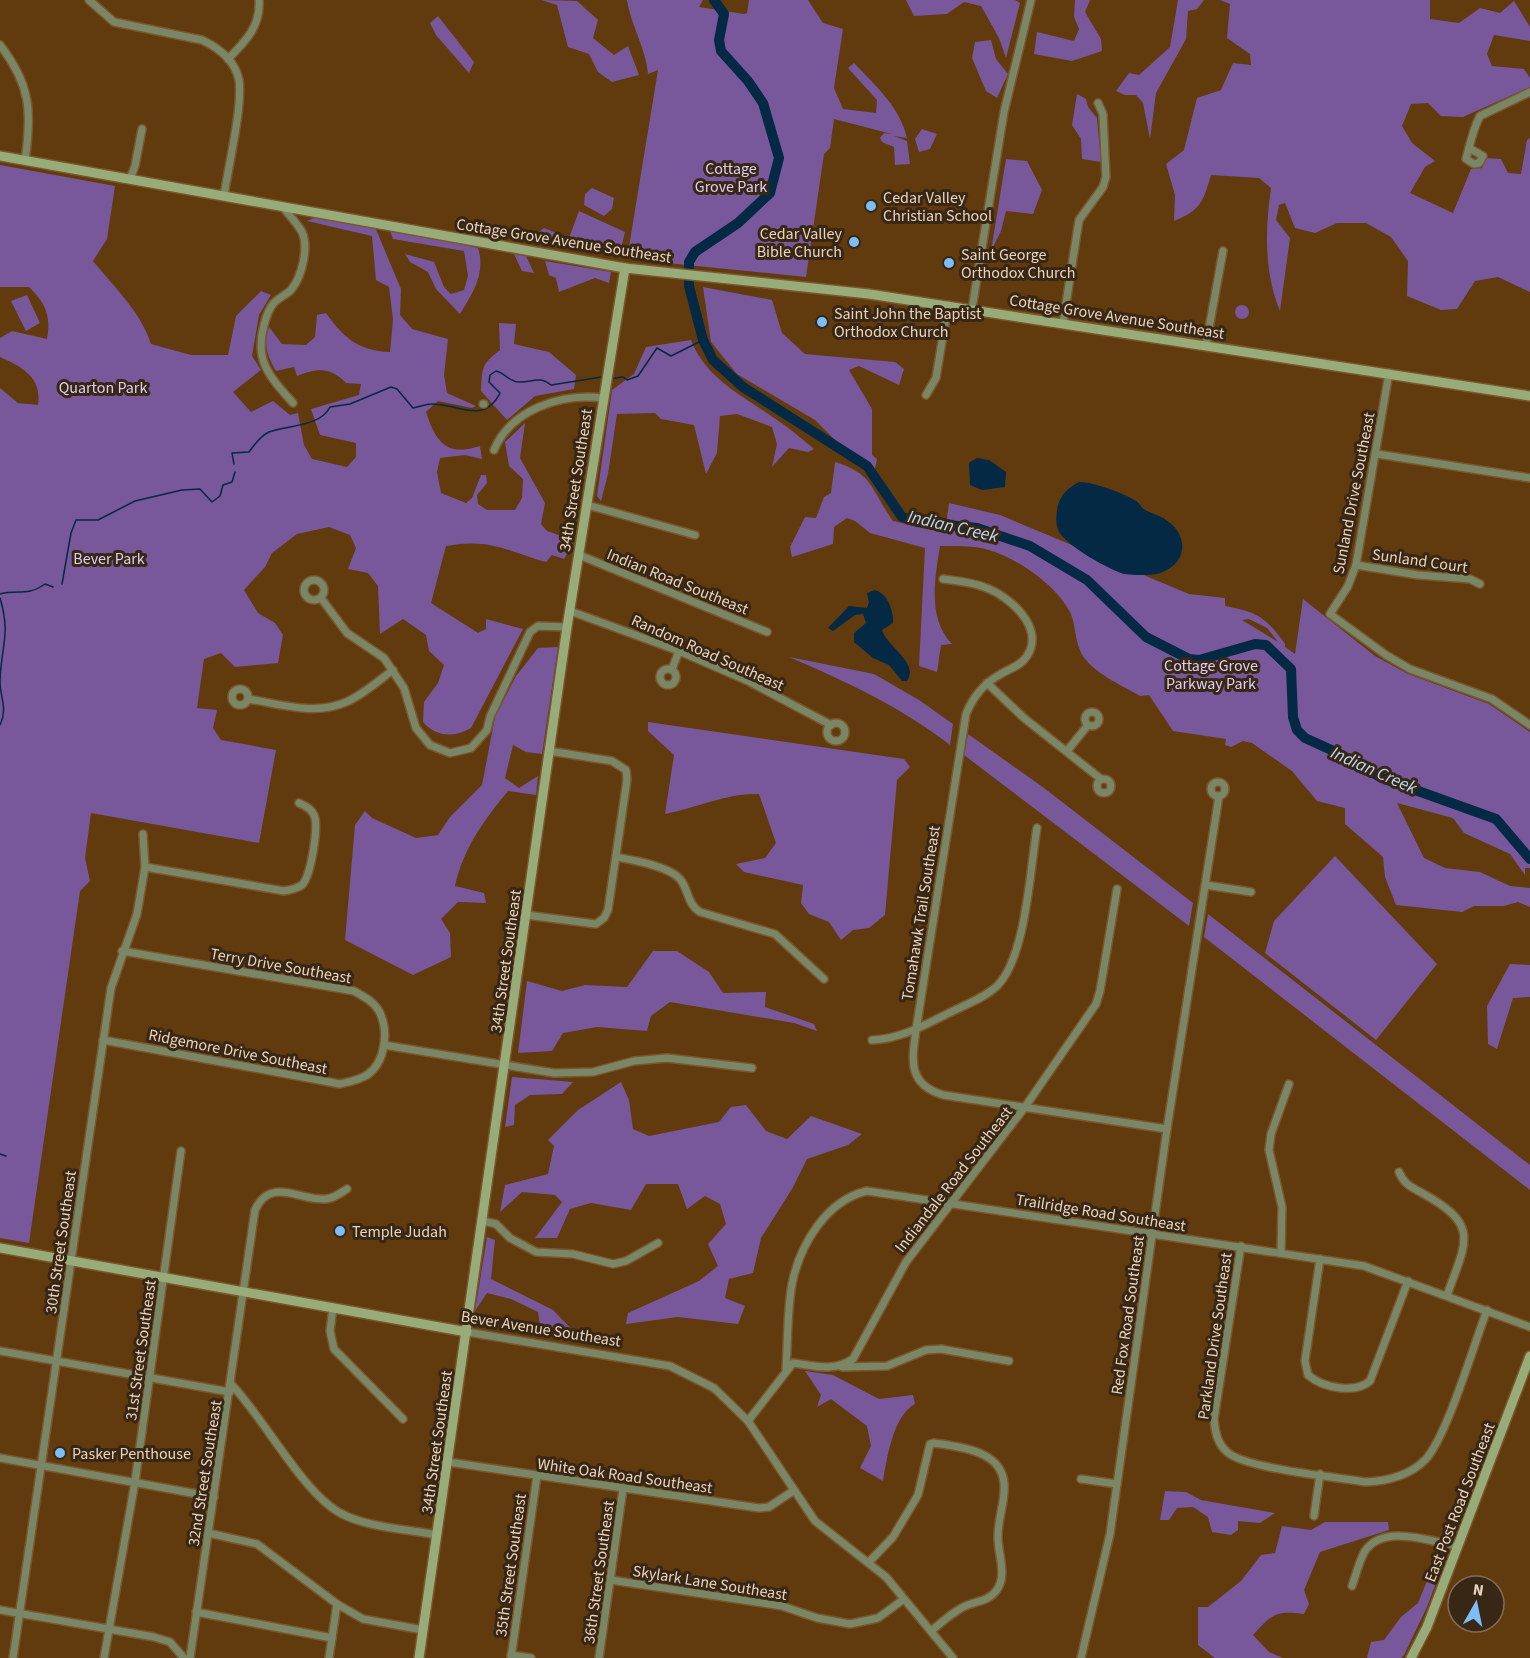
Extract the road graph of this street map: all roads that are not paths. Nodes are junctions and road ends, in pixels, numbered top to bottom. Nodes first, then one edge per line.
1 (89, 0) edge
2 (259, 0) edge
3 (1031, 0) edge
4 (0, 45) edge
5 (3, 56) edge
6 (228, 59) junction
7 (1530, 92) edge
8 (1098, 103) dead end
9 (142, 129) dead end
10 (1469, 148) dead end
11 (0, 156) edge
12 (26, 161) junction
13 (130, 179) junction
14 (224, 196) junction
15 (282, 206) junction
16 (1223, 251) dead end
17 (625, 268) junction
18 (948, 305) junction
19 (972, 309) junction
20 (1063, 323) junction
21 (1206, 345) junction
22 (1389, 373) junction
23 (926, 395) dead end
24 (1530, 396) edge
25 (603, 398) junction
26 (293, 403) dead end
27 (494, 450) dead end
28 (1377, 454) junction
29 (1530, 478) edge
30 (587, 506) junction
31 (694, 535) dead end
32 (579, 555) junction
33 (1356, 565) junction
34 (943, 579) dead end
35 (1480, 584) dead end
36 (321, 598) dead end
37 (570, 611) junction
38 (567, 627) junction
39 (767, 632) dead end
40 (680, 651) junction
41 (672, 669) dead end
42 (393, 670) junction
43 (987, 683) junction
44 (248, 699) dead end
45 (831, 725) dead end
46 (1088, 725) dead end
47 (1530, 725) edge
48 (549, 751) junction
49 (1067, 751) junction
50 (1101, 779) dead end
51 (1219, 796) dead end
52 (299, 803) dead end
53 (1036, 828) dead end
54 (143, 834) dead end
55 (616, 857) junction
56 (145, 867) junction
57 (1206, 885) junction
58 (1117, 889) dead end
59 (1251, 892) dead end
60 (526, 915) junction
61 (122, 951) junction
62 (824, 979) dead end
63 (916, 1030) junction
64 (104, 1040) junction
65 (872, 1040) dead end
66 (384, 1045) junction
67 (505, 1066) junction
68 (752, 1068) dead end
69 (1288, 1084) dead end
70 (1025, 1107) junction
71 (1167, 1129) junction
72 (181, 1151) dead end
73 (1399, 1172) dead end
74 (347, 1189) dead end
75 (954, 1203) junction
76 (483, 1221) junction
77 (1152, 1233) junction
78 (658, 1243) dead end
79 (1240, 1246) junction
80 (0, 1248) edge
81 (1281, 1253) junction
82 (1320, 1258) junction
83 (71, 1261) junction
84 (164, 1278) junction
85 (1408, 1281) junction
86 (244, 1292) junction
87 (1447, 1295) junction
88 (333, 1308) junction
89 (1487, 1311) junction
90 (1530, 1327) edge
91 (467, 1332) junction
92 (0, 1351) edge
93 (1530, 1356) edge
94 (57, 1361) junction
95 (1009, 1361) dead end
96 (842, 1366) junction
97 (786, 1368) junction
98 (150, 1378) junction
99 (1526, 1381) edge
100 (230, 1388) junction
101 (403, 1419) dead end
102 (748, 1421) junction
103 (0, 1458) edge
104 (448, 1462) junction
105 (41, 1465) junction
106 (1320, 1474) junction
107 (537, 1476) junction
108 (1081, 1479) dead end
109 (135, 1482) junction
110 (1117, 1484) junction
111 (623, 1489) junction
112 (793, 1491) junction
113 (214, 1497) junction
114 (1314, 1516) dead end
115 (208, 1533) junction
116 (437, 1535) junction
117 (1458, 1546) junction
118 (870, 1562) junction
119 (611, 1580) junction
120 (1352, 1586) dead end
121 (904, 1599) junction
122 (337, 1604) junction
123 (0, 1610) edge
124 (196, 1612) junction
125 (20, 1614) junction
126 (108, 1628) junction
127 (423, 1630) junction
128 (931, 1631) junction
129 (332, 1638) junction
130 (511, 1656) edge
131 (13, 1658) edge
132 (104, 1658) edge
133 (184, 1658) edge
134 (190, 1658) edge
135 (329, 1658) edge
136 (419, 1658) edge
137 (531, 1658) edge
138 (599, 1658) edge
139 (953, 1658) edge
140 (1081, 1658) edge
141 (1411, 1658) edge

1 - 6 street
2 - 6 street
3 - 19 street
4 - 5 street
5 - 12 street
6 - 14 street
7 - 10 street
8 - 20 street
9 - 13 street
11 - 12 street, Cottage Grove Avenue Southeast
12 - 13 street, Cottage Grove Avenue Southeast
13 - 14 street, Cottage Grove Avenue Southeast
14 - 15 street, Cottage Grove Avenue Southeast
15 - 17 street, Cottage Grove Avenue Southeast
15 - 26 street
16 - 21 street
17 - 18 street, Cottage Grove Avenue Southeast
17 - 25 street, 34th Street Southeast
18 - 19 street, Cottage Grove Avenue Southeast
18 - 23 street
19 - 20 street, Cottage Grove Avenue Southeast
20 - 21 street, Cottage Grove Avenue Southeast
21 - 22 street, Cottage Grove Avenue Southeast
22 - 24 street, Cottage Grove Avenue Southeast
22 - 28 street, Sunland Drive Southeast
25 - 27 street
25 - 30 street, 34th Street Southeast
28 - 29 street
28 - 33 street, Sunland Drive Southeast
30 - 31 street
30 - 32 street, 34th Street Southeast
32 - 37 street, 34th Street Southeast
32 - 39 street, Indian Road Southeast
33 - 35 street, Sunland Court
33 - 47 street, Sunland Drive Southeast
34 - 43 street, Tomahawk Trail Southeast
36 - 42 street
37 - 38 street, 34th Street Southeast
37 - 40 street, Random Road Southeast
38 - 42 street
38 - 48 street, 34th Street Southeast
40 - 41 street
40 - 45 street, Random Road Southeast
42 - 44 street
43 - 49 street
43 - 63 street, Tomahawk Trail Southeast
46 - 49 street
48 - 55 street
48 - 60 street, 34th Street Southeast
49 - 50 street
51 - 57 street, Red Fox Road Southeast
52 - 56 street
53 - 63 street
54 - 56 street, 30th Street Southeast
55 - 60 street
55 - 62 street
56 - 61 street, 30th Street Southeast
57 - 59 street
57 - 71 street, Red Fox Road Southeast
58 - 70 street, Indiandale Road Southeast
60 - 67 street, 34th Street Southeast
61 - 64 street, 30th Street Southeast
61 - 66 street, Terry Drive Southeast
63 - 65 street
63 - 70 street, Tomahawk Trail Southeast
64 - 66 street, Ridgemore Drive Southeast
64 - 83 street, 30th Street Southeast
66 - 67 street
67 - 68 street
67 - 76 street, 34th Street Southeast
69 - 81 street
70 - 71 street, Tomahawk Trail Southeast
70 - 75 street, Indiandale Road Southeast
71 - 77 street, Red Fox Road Southeast
72 - 84 street, 31st Street Southeast
73 - 87 street
74 - 86 street, 32nd Street Southeast
75 - 77 street, Trailridge Road Southeast
75 - 96 street, Indiandale Road Southeast
75 - 97 street, Trailridge Road Southeast
76 - 78 street
76 - 91 street, 34th Street Southeast
77 - 79 street, Trailridge Road Southeast
77 - 110 street, Red Fox Road Southeast
79 - 81 street, Trailridge Road Southeast
79 - 106 street, Parkland Drive Southeast
80 - 83 street, Bever Avenue Southeast
81 - 82 street, Trailridge Road Southeast
82 - 85 street, Trailridge Road Southeast
82 - 85 street
83 - 84 street, Bever Avenue Southeast
83 - 94 street, 30th Street Southeast
84 - 86 street, Bever Avenue Southeast
84 - 98 street, 31st Street Southeast
85 - 87 street, Trailridge Road Southeast
86 - 88 street, Bever Avenue Southeast
86 - 100 street, 32nd Street Southeast
87 - 89 street, Trailridge Road Southeast
88 - 91 street, Bever Avenue Southeast
88 - 101 street
89 - 90 street, Trailridge Road Southeast
89 - 106 street, Parkland Drive Southeast
91 - 102 street, Bever Avenue Southeast
91 - 104 street, 34th Street Southeast
92 - 94 street
93 - 99 street, East Post Road Southeast
94 - 98 street
94 - 105 street, 30th Street Southeast
95 - 96 street
96 - 97 street
97 - 102 street
98 - 100 street
98 - 109 street, 31st Street Southeast
99 - 117 street, East Post Road Southeast
100 - 113 street, 32nd Street Southeast
100 - 116 street
102 - 112 street, Bever Avenue Southeast
103 - 105 street
104 - 107 street, White Oak Road Southeast
104 - 116 street, 34th Street Southeast
105 - 109 street
105 - 125 street, 30th Street Southeast
106 - 114 street
107 - 111 street, White Oak Road Southeast
107 - 130 street, 35th Street Southeast
108 - 110 street
109 - 113 street
109 - 126 street, 31st Street Southeast
110 - 140 street, Red Fox Road Southeast
111 - 112 street, White Oak Road Southeast
111 - 119 street, 36th Street Southeast
112 - 118 street, Bever Avenue Southeast
113 - 115 street, 32nd Street Southeast
115 - 122 street
115 - 124 street, 32nd Street Southeast
116 - 127 street, 34th Street Southeast
117 - 120 street
117 - 141 street, East Post Road Southeast
118 - 121 street, Bever Avenue Southeast
118 - 128 street
119 - 121 street, Skylark Lane Southeast
119 - 138 street, 36th Street Southeast
121 - 128 street, Bever Avenue Southeast
122 - 127 street
122 - 129 street
123 - 125 street
124 - 129 street
124 - 134 street, 32nd Street Southeast
125 - 126 street
125 - 131 street, 30th Street Southeast
126 - 132 street, 31st Street Southeast
126 - 133 street
127 - 136 street, 34th Street Southeast
128 - 139 street, Bever Avenue Southeast
129 - 135 street
130 - 137 street

